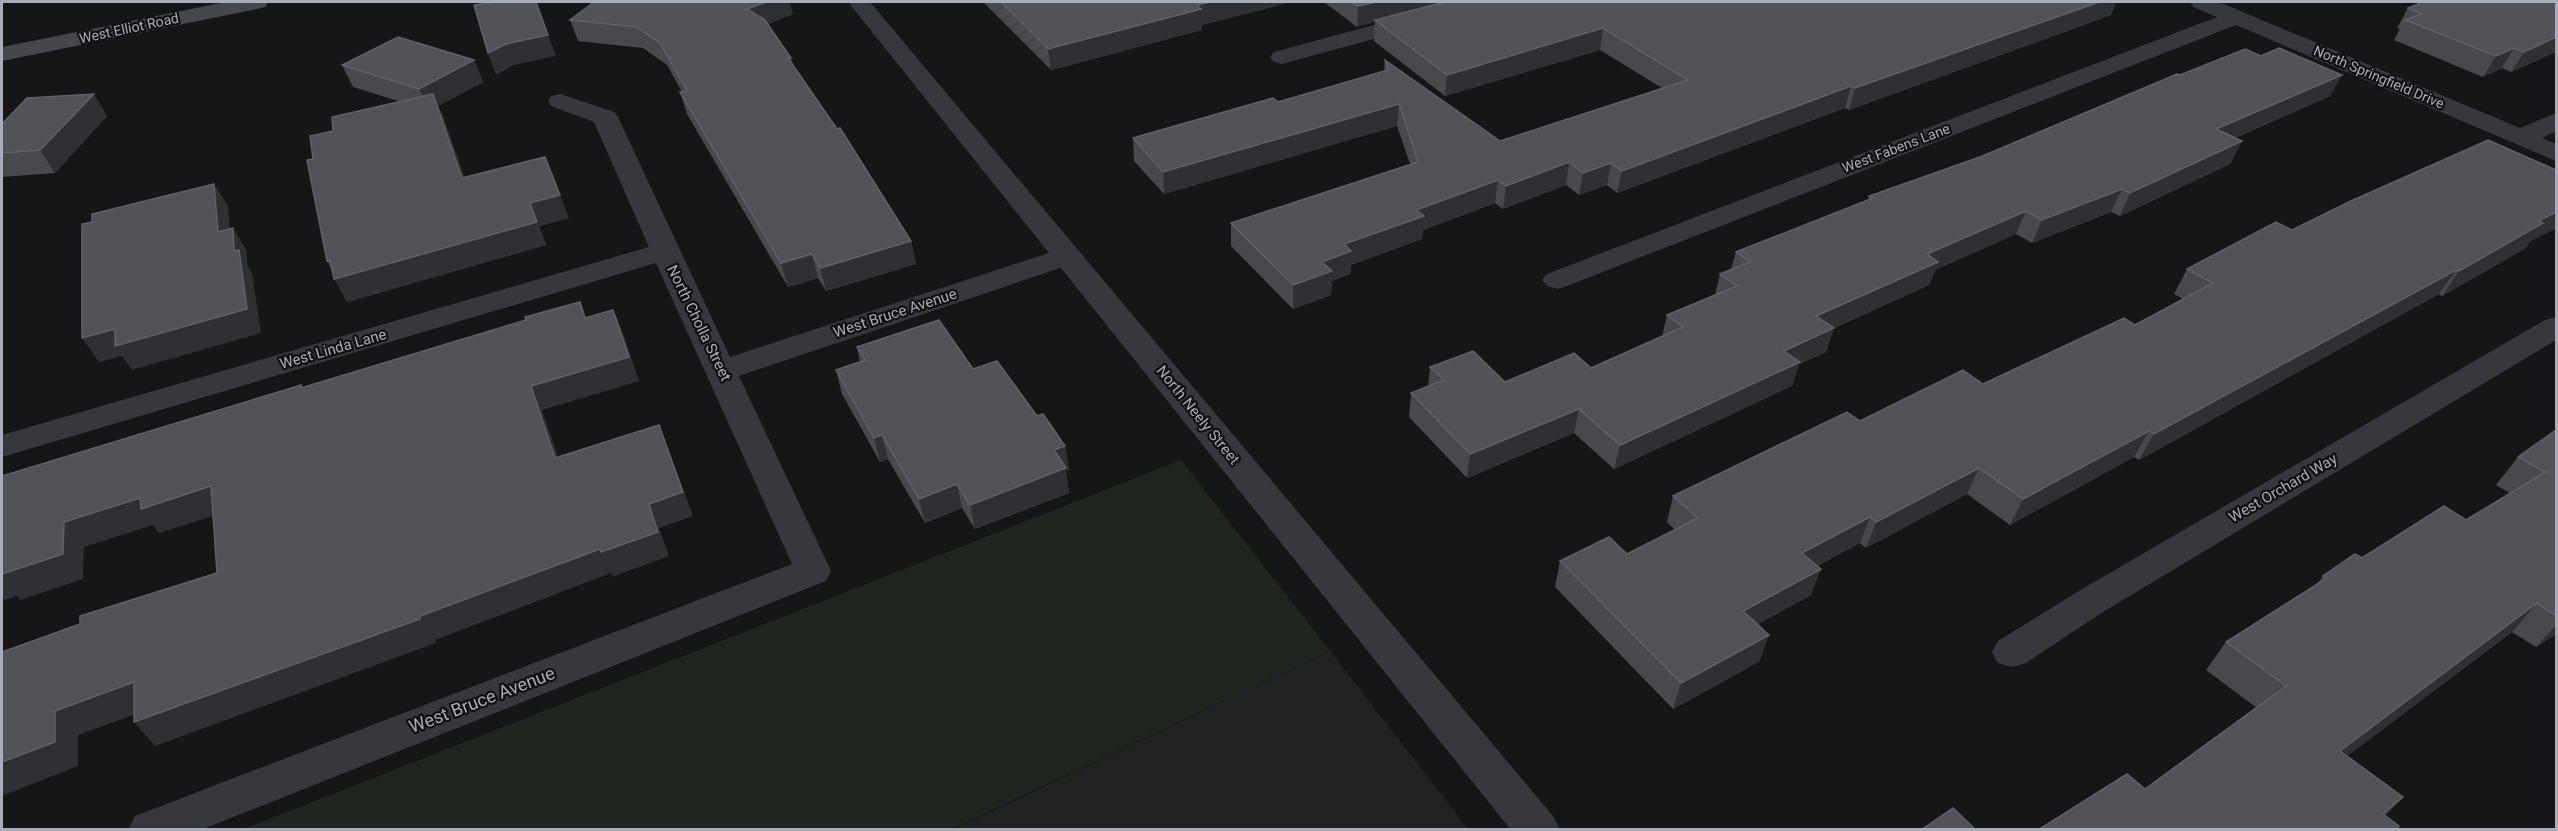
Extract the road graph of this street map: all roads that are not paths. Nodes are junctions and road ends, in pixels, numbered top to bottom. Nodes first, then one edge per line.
1 (257, 2) edge
2 (859, 2) edge
3 (1483, 2) edge
4 (2201, 2) edge
5 (2237, 17) junction
6 (2, 54) edge
7 (1282, 57) dead end
8 (560, 100) dead end
9 (2556, 121) edge
10 (2521, 138) junction
11 (2556, 153) edge
12 (664, 252) junction
13 (1068, 256) junction
14 (1557, 280) dead end
15 (2556, 327) edge
16 (722, 370) junction
17 (2, 446) edge
18 (813, 571) joint
19 (2012, 652) dead end
20 (150, 830) edge
21 (1538, 830) edge

1 - 6 main road, West Elliot Road
2 - 13 street, North Neely Street
3 - 7 street
4 - 5 street, North Springfield Drive
5 - 10 street, North Springfield Drive
5 - 14 street, West Fabens Lane
8 - 12 street, North Cholla Street
9 - 10 street
10 - 11 street, North Springfield Drive
12 - 16 street, North Cholla Street
12 - 17 street, West Linda Lane
13 - 16 street, West Bruce Avenue
13 - 21 street, North Neely Street
15 - 19 street, West Orchard Way
16 - 18 street, North Cholla Street
18 - 20 street, West Bruce Avenue

